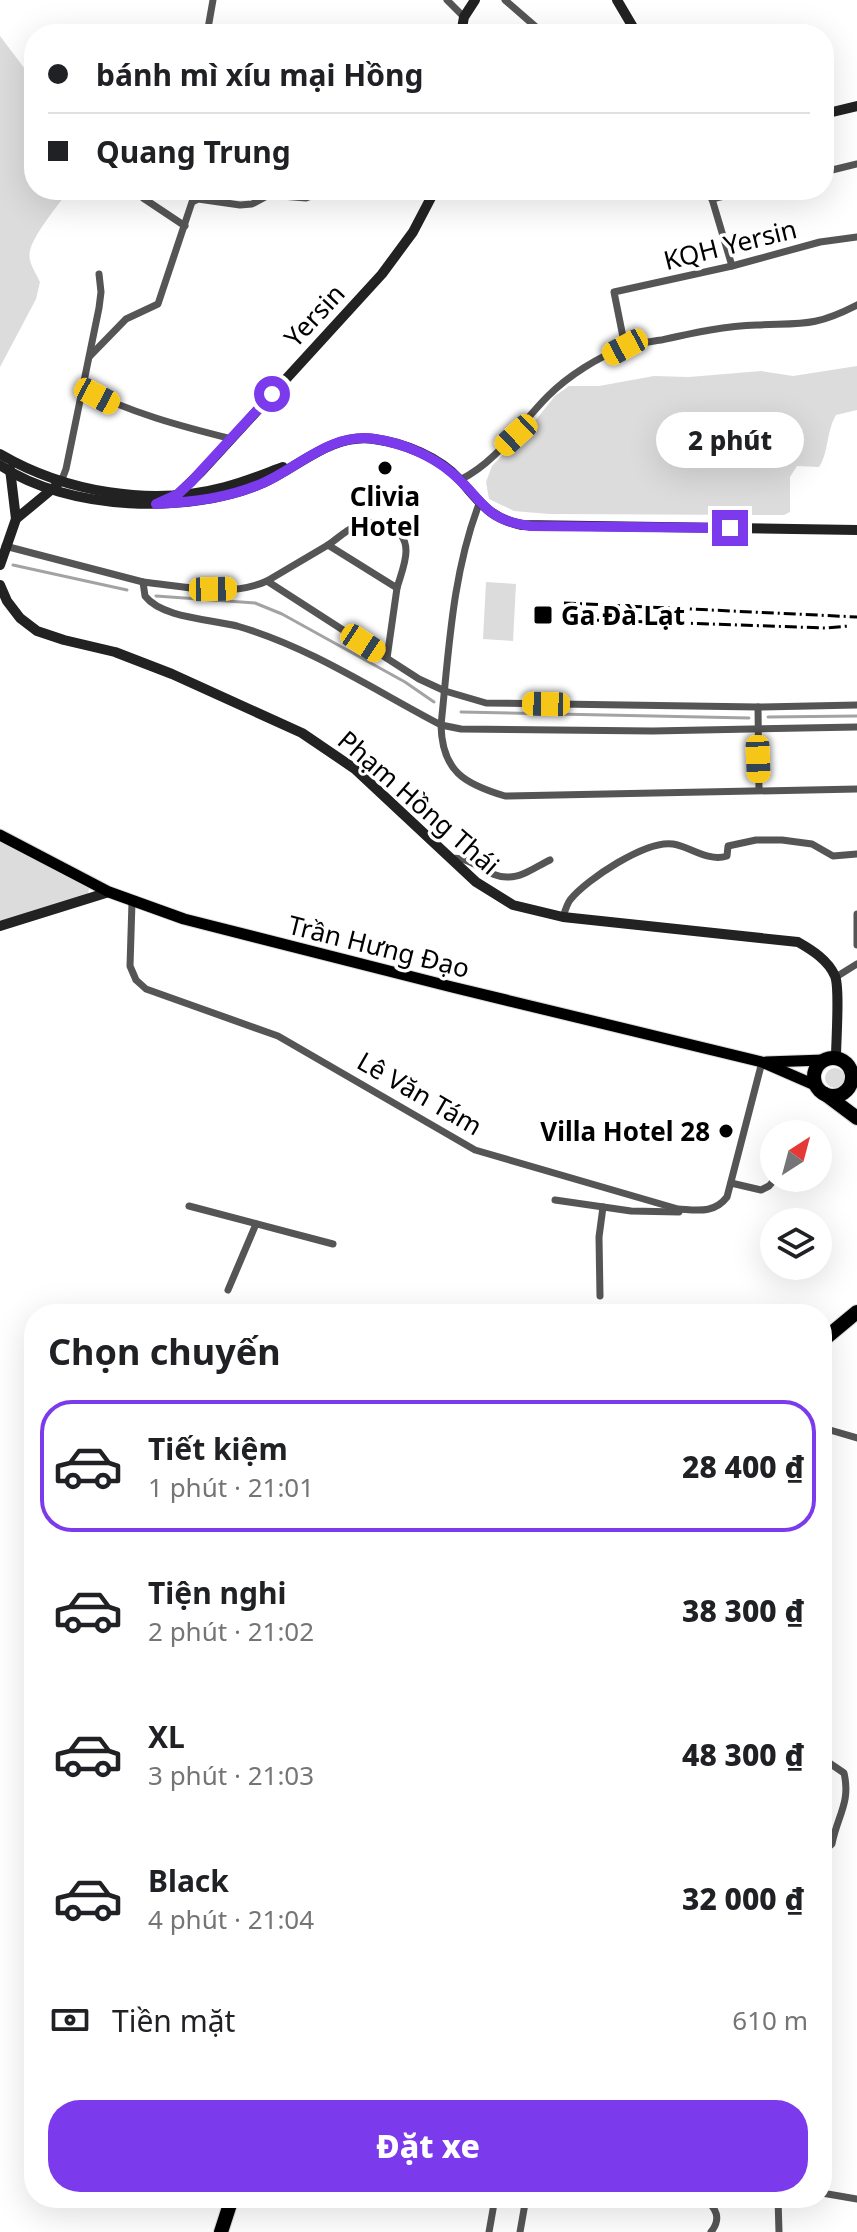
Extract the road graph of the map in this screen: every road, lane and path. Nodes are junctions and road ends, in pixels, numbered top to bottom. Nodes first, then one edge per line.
1 (213, 0) edge
2 (447, 0) edge
3 (475, 0) edge
4 (505, 0) edge
5 (617, 0) edge
6 (464, 17) junction
7 (209, 24) edge
8 (463, 24) edge
9 (533, 24) edge
10 (631, 24) edge
11 (857, 106) edge
12 (834, 112) edge
13 (857, 164) edge
14 (834, 170) edge
15 (146, 200) edge
16 (196, 200) edge
17 (205, 200) edge
18 (260, 200) edge
19 (430, 200) edge
20 (712, 200) edge
21 (185, 226) junction
22 (857, 237) edge
23 (732, 266) junction
24 (99, 274) dead end
25 (857, 305) edge
26 (625, 347) junction
27 (90, 356) junction
28 (82, 388) junction
29 (232, 439) junction
30 (3, 459) edge
31 (293, 464) junction
32 (10, 472) junction
33 (460, 480) junction
34 (57, 485) junction
35 (178, 494) junction
36 (156, 504) junction
37 (479, 504) junction
38 (16, 519) junction
39 (857, 530) edge
40 (328, 545) junction
41 (5, 546) junction
42 (0, 565) edge
43 (267, 581) junction
44 (143, 582) junction
45 (0, 585) edge
46 (397, 588) junction
47 (387, 658) junction
48 (445, 691) junction
49 (857, 705) edge
50 (758, 707) junction
51 (441, 725) junction
52 (857, 727) edge
53 (757, 728) junction
54 (857, 789) edge
55 (759, 790) junction
56 (0, 835) edge
57 (857, 854) edge
58 (450, 859) junction
59 (550, 860) dead end
60 (109, 892) junction
61 (132, 902) junction
62 (857, 914) edge
63 (563, 917) junction
64 (0, 926) edge
65 (857, 945) edge
66 (857, 964) edge
67 (836, 977) junction
68 (841, 1061) edge
69 (762, 1062) junction
70 (854, 1085) edge
71 (821, 1090) junction
72 (857, 1118) edge
73 (731, 1183) junction
74 (760, 1190) edge
75 (555, 1200) dead end
76 (189, 1206) dead end
77 (603, 1207) junction
78 (697, 1211) junction
79 (256, 1224) junction
80 (333, 1244) dead end
81 (228, 1290) dead end
82 (600, 1296) dead end
83 (857, 1312) edge
84 (832, 1333) edge
85 (832, 1431) edge
86 (857, 1438) edge
87 (832, 1765) edge
88 (832, 1844) edge
89 (832, 2195) edge
90 (857, 2199) edge
91 (229, 2208) edge
92 (493, 2208) edge
93 (524, 2208) edge
94 (713, 2208) edge
95 (778, 2208) edge
96 (221, 2232) edge
97 (489, 2232) edge
98 (520, 2232) edge
99 (711, 2232) edge
100 (779, 2232) edge

1 - 7 street
2 - 6 street
3 - 6 street
4 - 9 street
5 - 10 street
6 - 8 street
11 - 12 street
13 - 14 street
15 - 21 street
16 - 21 street
17 - 18 street
19 - 29 street, Yersin
20 - 23 street
21 - 27 street
22 - 23 street, KQH Yersin
23 - 26 street, KQH Yersin
24 - 27 street
25 - 26 street
26 - 33 street
27 - 28 street
28 - 29 street
28 - 34 street
29 - 35 street, Yersin
30 - 32 street
30 - 34 street, Yersin
31 - 33 street
31 - 35 street
31 - 36 street
32 - 34 street, Yersin
32 - 38 street
33 - 37 street
34 - 35 street, Yersin
34 - 36 street, Yersin
34 - 38 street
35 - 36 street, Yersin
37 - 39 street
37 - 48 street
38 - 41 street
40 - 43 street
40 - 46 street
40 - 46 street
41 - 42 street
41 - 44 street
43 - 44 street
43 - 47 street
44 - 51 street
45 - 58 street, Phạm Hồng Thái
46 - 47 street
47 - 48 street
48 - 50 street
48 - 51 street
49 - 50 street
50 - 53 street
51 - 53 street
51 - 55 street
52 - 53 street
53 - 55 street
54 - 55 street
56 - 60 main road, Trần Hưng Đạo
57 - 63 street
58 - 59 street
58 - 63 street, Phạm Hồng Thái
60 - 61 main road, Trần Hưng Đạo
60 - 64 street
61 - 69 main road, Trần Hưng Đạo
61 - 78 street, Lê Văn Tám
62 - 65 street
63 - 67 street, Phạm Hồng Thái
66 - 67 street
67 - 68 street
68 - 69 main road, Trần Hưng Đạo
68 - 70 highway
68 - 71 highway
69 - 71 main road, Trần Hưng Đạo
69 - 73 street
70 - 71 highway
71 - 72 highway
73 - 74 street
73 - 78 street
75 - 77 street
76 - 79 street
77 - 78 street
77 - 82 street
79 - 80 street
79 - 81 street
83 - 84 highway
85 - 86 street
87 - 88 street
89 - 90 street
91 - 96 highway
92 - 97 street
93 - 98 street
94 - 99 street
95 - 100 street

